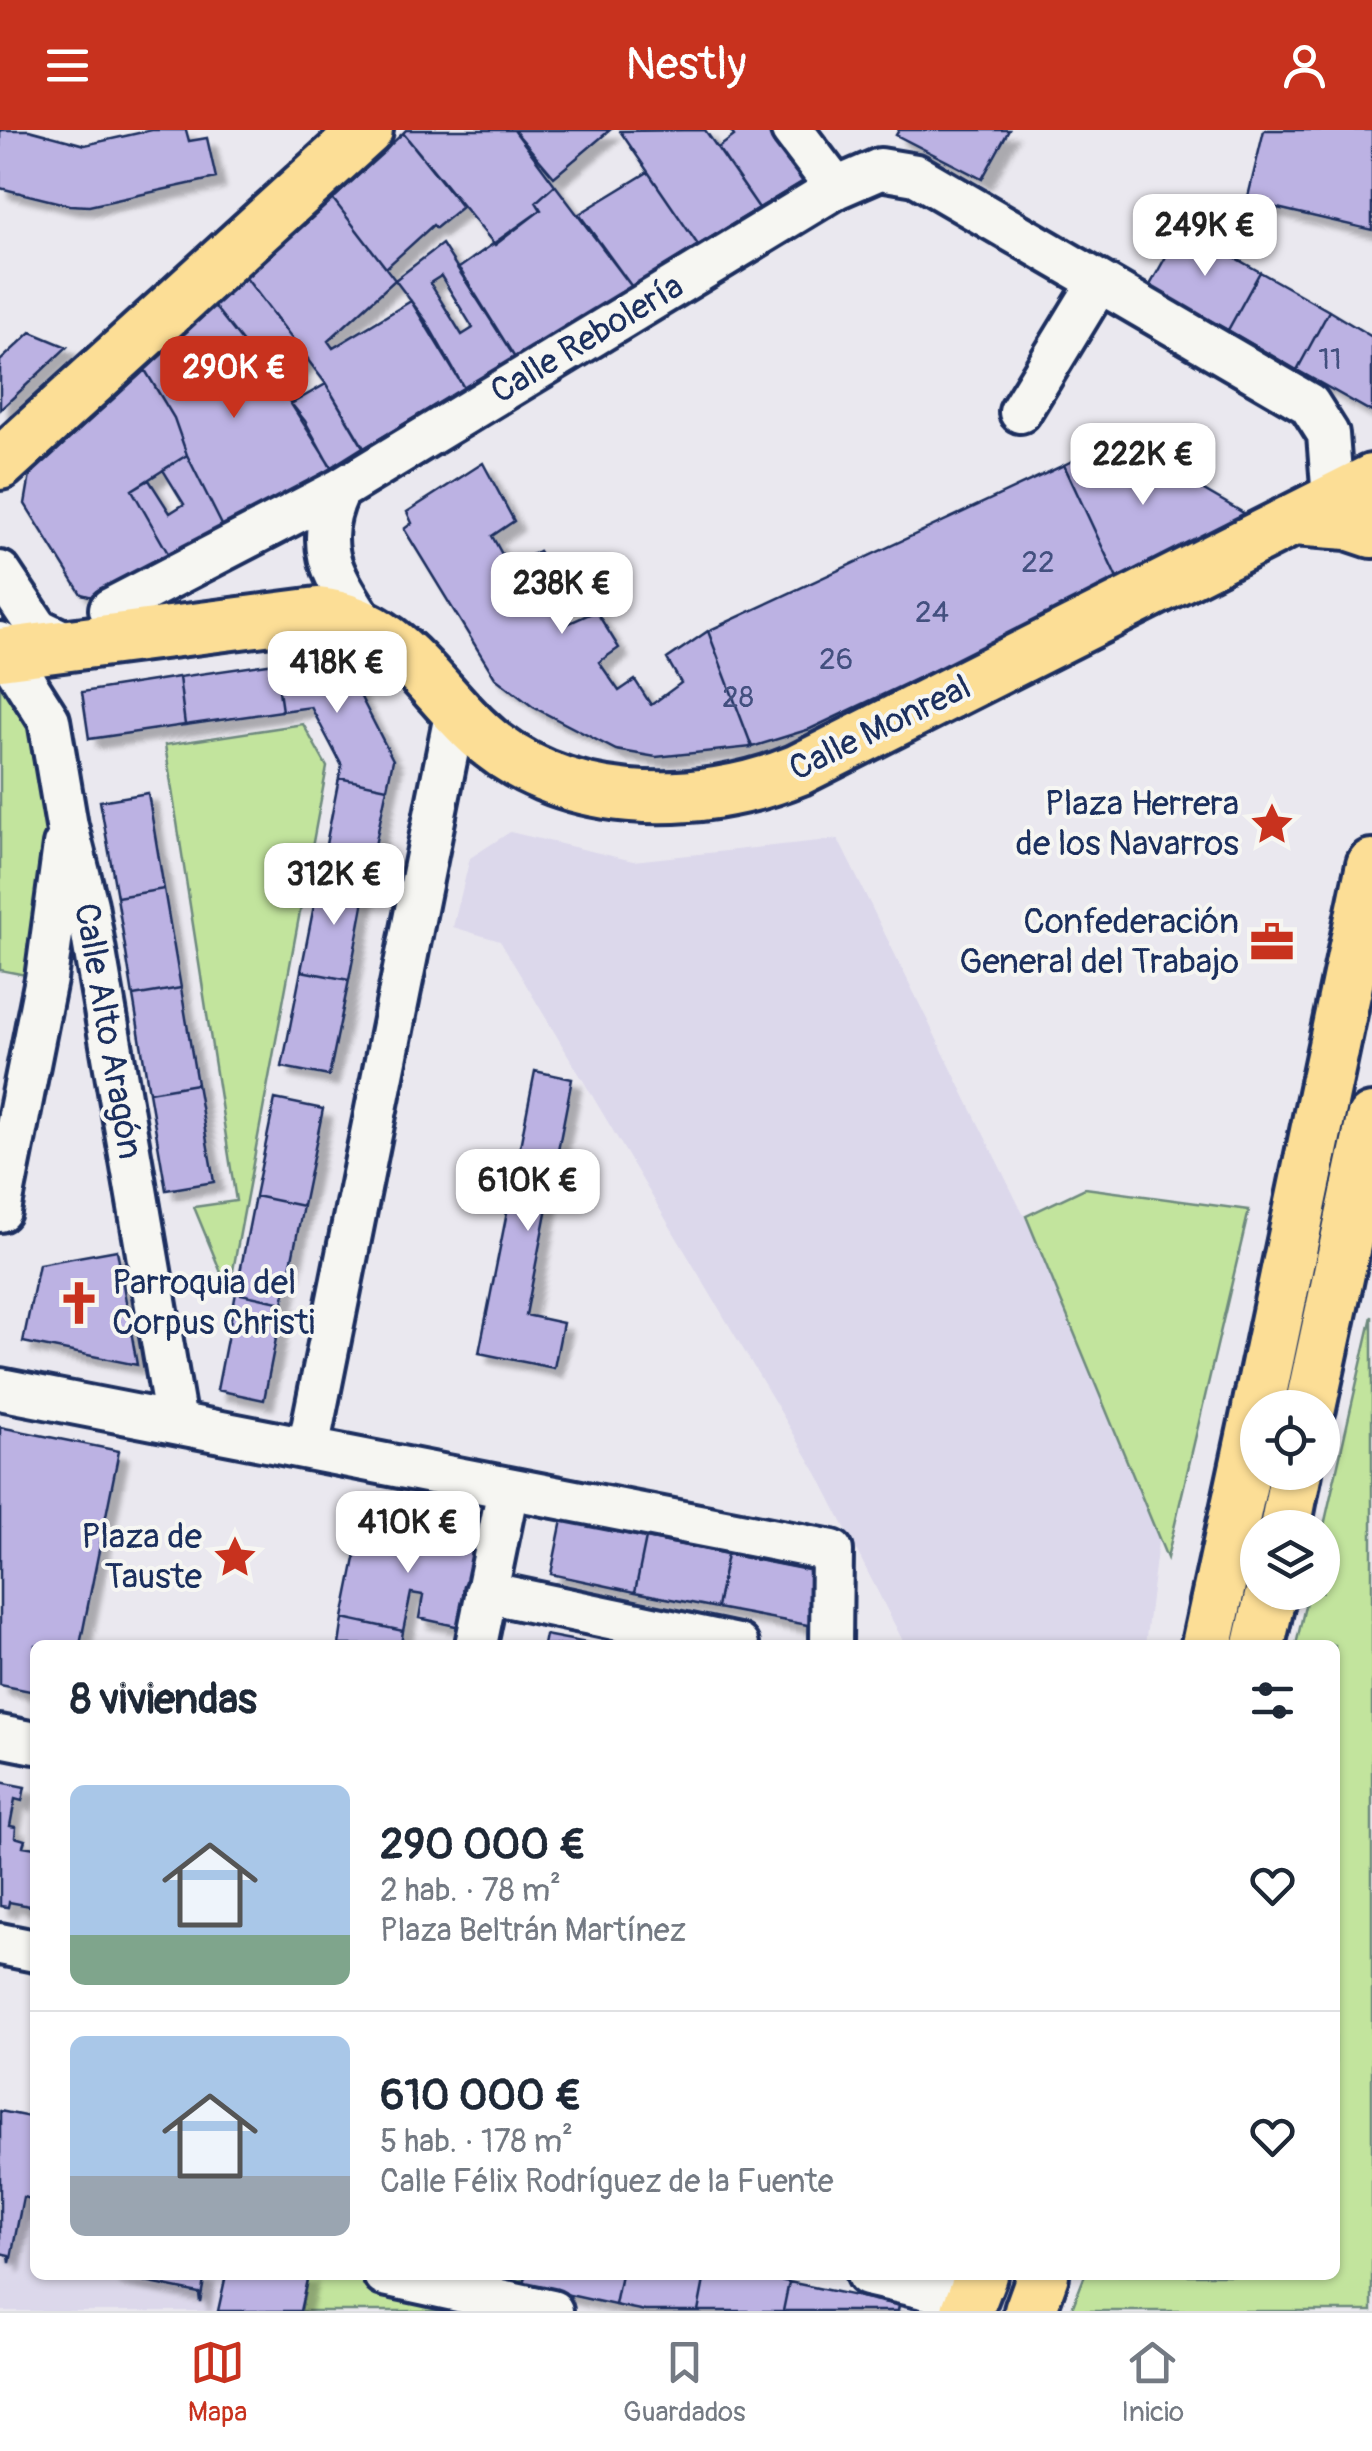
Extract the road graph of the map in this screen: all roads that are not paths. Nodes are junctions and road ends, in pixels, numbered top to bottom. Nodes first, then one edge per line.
1 (366, 130) edge
2 (792, 130) edge
3 (836, 188) junction
4 (1100, 282) junction
5 (1020, 412) dead end
6 (0, 464) edge
7 (339, 490) junction
8 (1333, 500) edge
9 (1372, 532) edge
10 (0, 572) edge
11 (110, 609) dead end
12 (366, 625) junction
13 (67, 643) junction
14 (2, 650) edge
15 (456, 710) junction
16 (67, 826) junction
17 (1372, 866) edge
18 (1372, 1119) edge
19 (0, 1210) edge
20 (0, 1390) edge
21 (1262, 1390) edge
22 (1314, 1390) edge
23 (176, 1422) junction
24 (308, 1448) junction
25 (508, 1489) junction
26 (1240, 1490) edge
27 (486, 1592) junction
28 (1267, 1610) edge
29 (477, 1640) edge
30 (714, 1640) edge
31 (831, 1640) edge
32 (1208, 1640) edge
33 (1261, 1640) edge
34 (0, 1736) edge
35 (30, 1741) edge
36 (0, 1944) edge
37 (30, 1950) edge
38 (407, 2280) edge
39 (890, 2280) edge
40 (1042, 2280) edge
41 (975, 2299) edge
42 (552, 2311) edge
43 (1030, 2311) edge

1 - 6 main road
2 - 3 street
3 - 4 street, Calle Rebolería
3 - 7 street, Calle Rebolería
4 - 5 street
4 - 8 street, Calle Rebolería
7 - 11 street, Calle Rebolería
7 - 12 street
8 - 9 main road
8 - 15 main road, Calle Monreal
10 - 13 street
12 - 13 main road
12 - 15 main road, Calle Monreal
13 - 14 main road
14 - 16 street, Calle Alto Aragón
15 - 24 street
16 - 19 street
16 - 23 street, Calle Alto Aragón
17 - 21 main road
18 - 22 main road
20 - 23 street
23 - 24 street
24 - 25 street
25 - 27 street
25 - 31 street
26 - 32 main road
27 - 29 street
27 - 30 street
28 - 33 main road
34 - 35 street
36 - 37 street
38 - 42 street
39 - 41 street
40 - 43 main road

